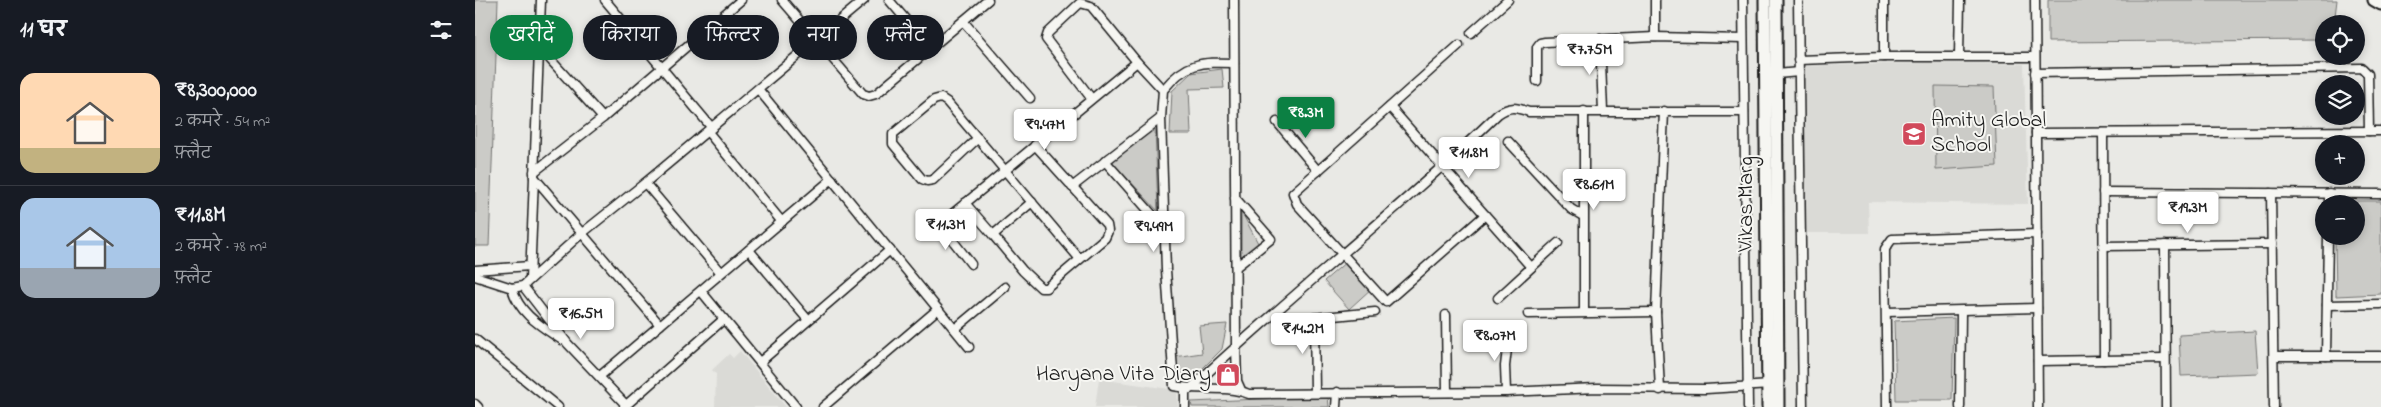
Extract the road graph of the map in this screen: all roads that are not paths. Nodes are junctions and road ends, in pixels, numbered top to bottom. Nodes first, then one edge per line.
1 (541, 0) edge
2 (605, 0) edge
3 (741, 0) edge
4 (782, 0) edge
5 (864, 0) edge
6 (889, 0) edge
7 (988, 0) edge
8 (1234, 0) edge
9 (1508, 0) edge
10 (1655, 0) edge
11 (1743, 0) edge
12 (1765, 0) edge
13 (1776, 0) edge
14 (1797, 0) edge
15 (1883, 0) edge
16 (1960, 0) edge
17 (2035, 0) edge
18 (2375, 0) edge
19 (2381, 4) edge
20 (541, 15) edge
21 (795, 15) edge
22 (846, 15) edge
23 (902, 15) edge
24 (963, 21) junction
25 (1471, 33) dead end
26 (944, 36) edge
27 (1655, 37) junction
28 (1600, 39) junction
29 (1743, 39) junction
30 (1459, 45) dead end
31 (1959, 56) junction
32 (1884, 57) junction
33 (2035, 57) junction
34 (539, 60) edge
35 (551, 60) edge
36 (793, 60) edge
37 (834, 60) edge
38 (914, 60) edge
39 (1798, 60) junction
40 (1137, 62) junction
41 (1235, 62) junction
42 (661, 68) junction
43 (1799, 72) junction
44 (2035, 73) junction
45 (1777, 74) junction
46 (1537, 80) dead end
47 (758, 89) junction
48 (1163, 90) junction
49 (1030, 98) dead end
50 (1091, 98) junction
51 (1390, 107) junction
52 (1584, 111) junction
53 (1603, 111) junction
54 (1664, 111) junction
55 (1744, 112) junction
56 (603, 118) junction
57 (1161, 118) junction
58 (1277, 122) dead end
59 (710, 130) junction
60 (2369, 131) junction
61 (2381, 131) edge
62 (2036, 133) junction
63 (2103, 133) junction
64 (978, 138) junction
65 (1508, 141) dead end
66 (1035, 145) junction
67 (1105, 161) junction
68 (1443, 167) junction
69 (1005, 170) junction
70 (1318, 171) junction
71 (534, 174) junction
72 (832, 179) junction
73 (645, 183) junction
74 (1072, 187) junction
75 (2103, 192) junction
76 (2271, 193) junction
77 (2329, 193) joint
78 (2381, 194) edge
79 (1235, 198) junction
80 (1032, 202) junction
81 (965, 203) junction
82 (1485, 214) junction
83 (1583, 216) junction
84 (782, 222) junction
85 (1164, 228) junction
86 (581, 234) junction
87 (2037, 234) junction
88 (993, 235) junction
89 (1558, 244) dead end
90 (2272, 244) junction
91 (2165, 245) junction
92 (2328, 245) edge
93 (2103, 246) junction
94 (749, 250) junction
95 (890, 250) junction
96 (1343, 253) junction
97 (1079, 258) junction
98 (971, 264) dead end
99 (530, 266) junction
100 (1236, 267) junction
101 (1531, 267) junction
102 (475, 270) edge
103 (721, 273) junction
104 (475, 276) edge
105 (530, 279) junction
106 (523, 286) junction
107 (1005, 287) dead end
108 (512, 288) junction
109 (701, 291) junction
110 (1498, 298) dead end
111 (2381, 304) edge
112 (2327, 306) junction
113 (2037, 308) junction
114 (938, 309) junction
115 (1961, 311) junction
116 (1375, 312) dead end
117 (1584, 312) junction
118 (1656, 312) junction
119 (1887, 312) junction
120 (1446, 314) dead end
121 (1528, 314) dead end
122 (724, 319) junction
123 (808, 320) junction
124 (660, 325) junction
125 (956, 328) junction
126 (1509, 332) dead end
127 (475, 339) edge
128 (568, 344) junction
129 (1236, 346) junction
130 (969, 347) dead end
131 (2274, 356) junction
132 (2325, 356) junction
133 (2381, 356) edge
134 (2165, 359) junction
135 (2104, 360) junction
136 (2038, 361) junction
137 (760, 362) junction
138 (600, 376) junction
139 (1773, 385) junction
140 (1748, 388) junction
141 (1188, 389) junction
142 (1241, 390) junction
143 (1660, 390) junction
144 (1315, 392) junction
145 (1337, 392) junction
146 (1447, 392) junction
147 (1506, 392) junction
148 (475, 404) edge
149 (625, 406) edge
150 (479, 407) edge
151 (558, 407) edge
152 (796, 407) edge
153 (823, 407) edge
154 (1185, 407) edge
155 (1336, 407) edge
156 (1748, 407) edge
157 (1768, 407) edge
158 (1778, 407) edge
159 (1803, 407) edge
160 (1887, 407) edge
161 (1960, 407) edge
162 (2038, 407) edge
163 (2166, 407) edge
164 (2274, 407) edge

1 - 20 street
2 - 42 street
3 - 42 street
4 - 21 street
5 - 22 street
6 - 23 street
7 - 24 street
8 - 41 street
9 - 25 street
10 - 27 street
11 - 29 street
12 - 139 main road, Vikas Marg
13 - 45 main road, Vikas Marg
14 - 39 street
15 - 32 street
16 - 31 street
17 - 33 street
18 - 19 main road
24 - 26 street
24 - 49 street
27 - 28 street
27 - 29 street
28 - 46 street
28 - 53 street
29 - 55 street
30 - 51 street
31 - 32 street
31 - 33 street
32 - 39 street
33 - 44 street
34 - 71 street
35 - 56 street
36 - 47 street
37 - 38 street
39 - 43 street
40 - 48 street
40 - 50 street
40 - 50 street
41 - 48 street
41 - 79 street
42 - 56 street
42 - 59 street
43 - 45 street
43 - 159 street
44 - 60 street
44 - 62 street
45 - 139 main road, Vikas Marg
47 - 59 street
47 - 72 street
48 - 57 street
50 - 66 street
51 - 68 street
51 - 70 street
52 - 53 street
52 - 68 street
52 - 83 street
53 - 54 street
54 - 55 street
54 - 118 street
55 - 140 street
56 - 71 street
57 - 67 street
57 - 85 street
58 - 70 street
59 - 73 street
59 - 84 street
60 - 61 street
60 - 63 street
62 - 63 street
62 - 87 street
63 - 75 street
64 - 64 street
64 - 69 street
65 - 83 street
66 - 69 street
66 - 74 street
67 - 74 street
67 - 85 street
68 - 82 street
68 - 96 street
69 - 80 street
69 - 81 street
70 - 96 street
71 - 86 street
71 - 99 street
72 - 84 street
72 - 95 street
73 - 86 street
73 - 103 street
74 - 97 street
75 - 76 street
75 - 93 street
76 - 77 street
76 - 90 street
77 - 78 street
79 - 100 street
79 - 100 street
80 - 88 street
80 - 97 street
81 - 88 street
81 - 98 street
82 - 96 street
82 - 101 street
83 - 117 street
84 - 94 street
85 - 141 street
86 - 105 street
86 - 124 street
87 - 113 street
87 - 119 street
88 - 97 street
89 - 101 street
90 - 91 street
90 - 131 street
91 - 93 street
91 - 134 street
92 - 112 street
93 - 135 street
94 - 103 street
94 - 123 street
95 - 114 street
95 - 123 street
96 - 129 street
99 - 102 street
99 - 105 street
100 - 129 street
101 - 110 street
103 - 109 street
104 - 108 street
105 - 106 street
106 - 108 street
106 - 128 street
107 - 125 street
108 - 128 street
109 - 122 street
109 - 124 street
111 - 112 street
112 - 132 street
113 - 115 street
113 - 136 street
114 - 125 street
114 - 153 street
115 - 119 street
115 - 161 street
116 - 144 street
117 - 118 street
117 - 121 street
118 - 143 street
119 - 160 street
120 - 146 street
122 - 137 street
122 - 149 street
123 - 137 street
124 - 138 street
125 - 130 street
126 - 147 street
127 - 151 street
128 - 138 street
129 - 141 street
129 - 142 street
131 - 132 street
131 - 164 street
132 - 133 street
134 - 135 street
134 - 163 street
135 - 136 street
136 - 162 street
137 - 152 street
138 - 149 street
139 - 140 street
139 - 157 main road, Vikas Marg
139 - 158 main road, Vikas Marg
140 - 143 street
140 - 156 street
141 - 142 street
141 - 154 street
142 - 144 street
143 - 147 street
144 - 145 street
145 - 146 street
145 - 155 street
146 - 147 street
148 - 150 street

